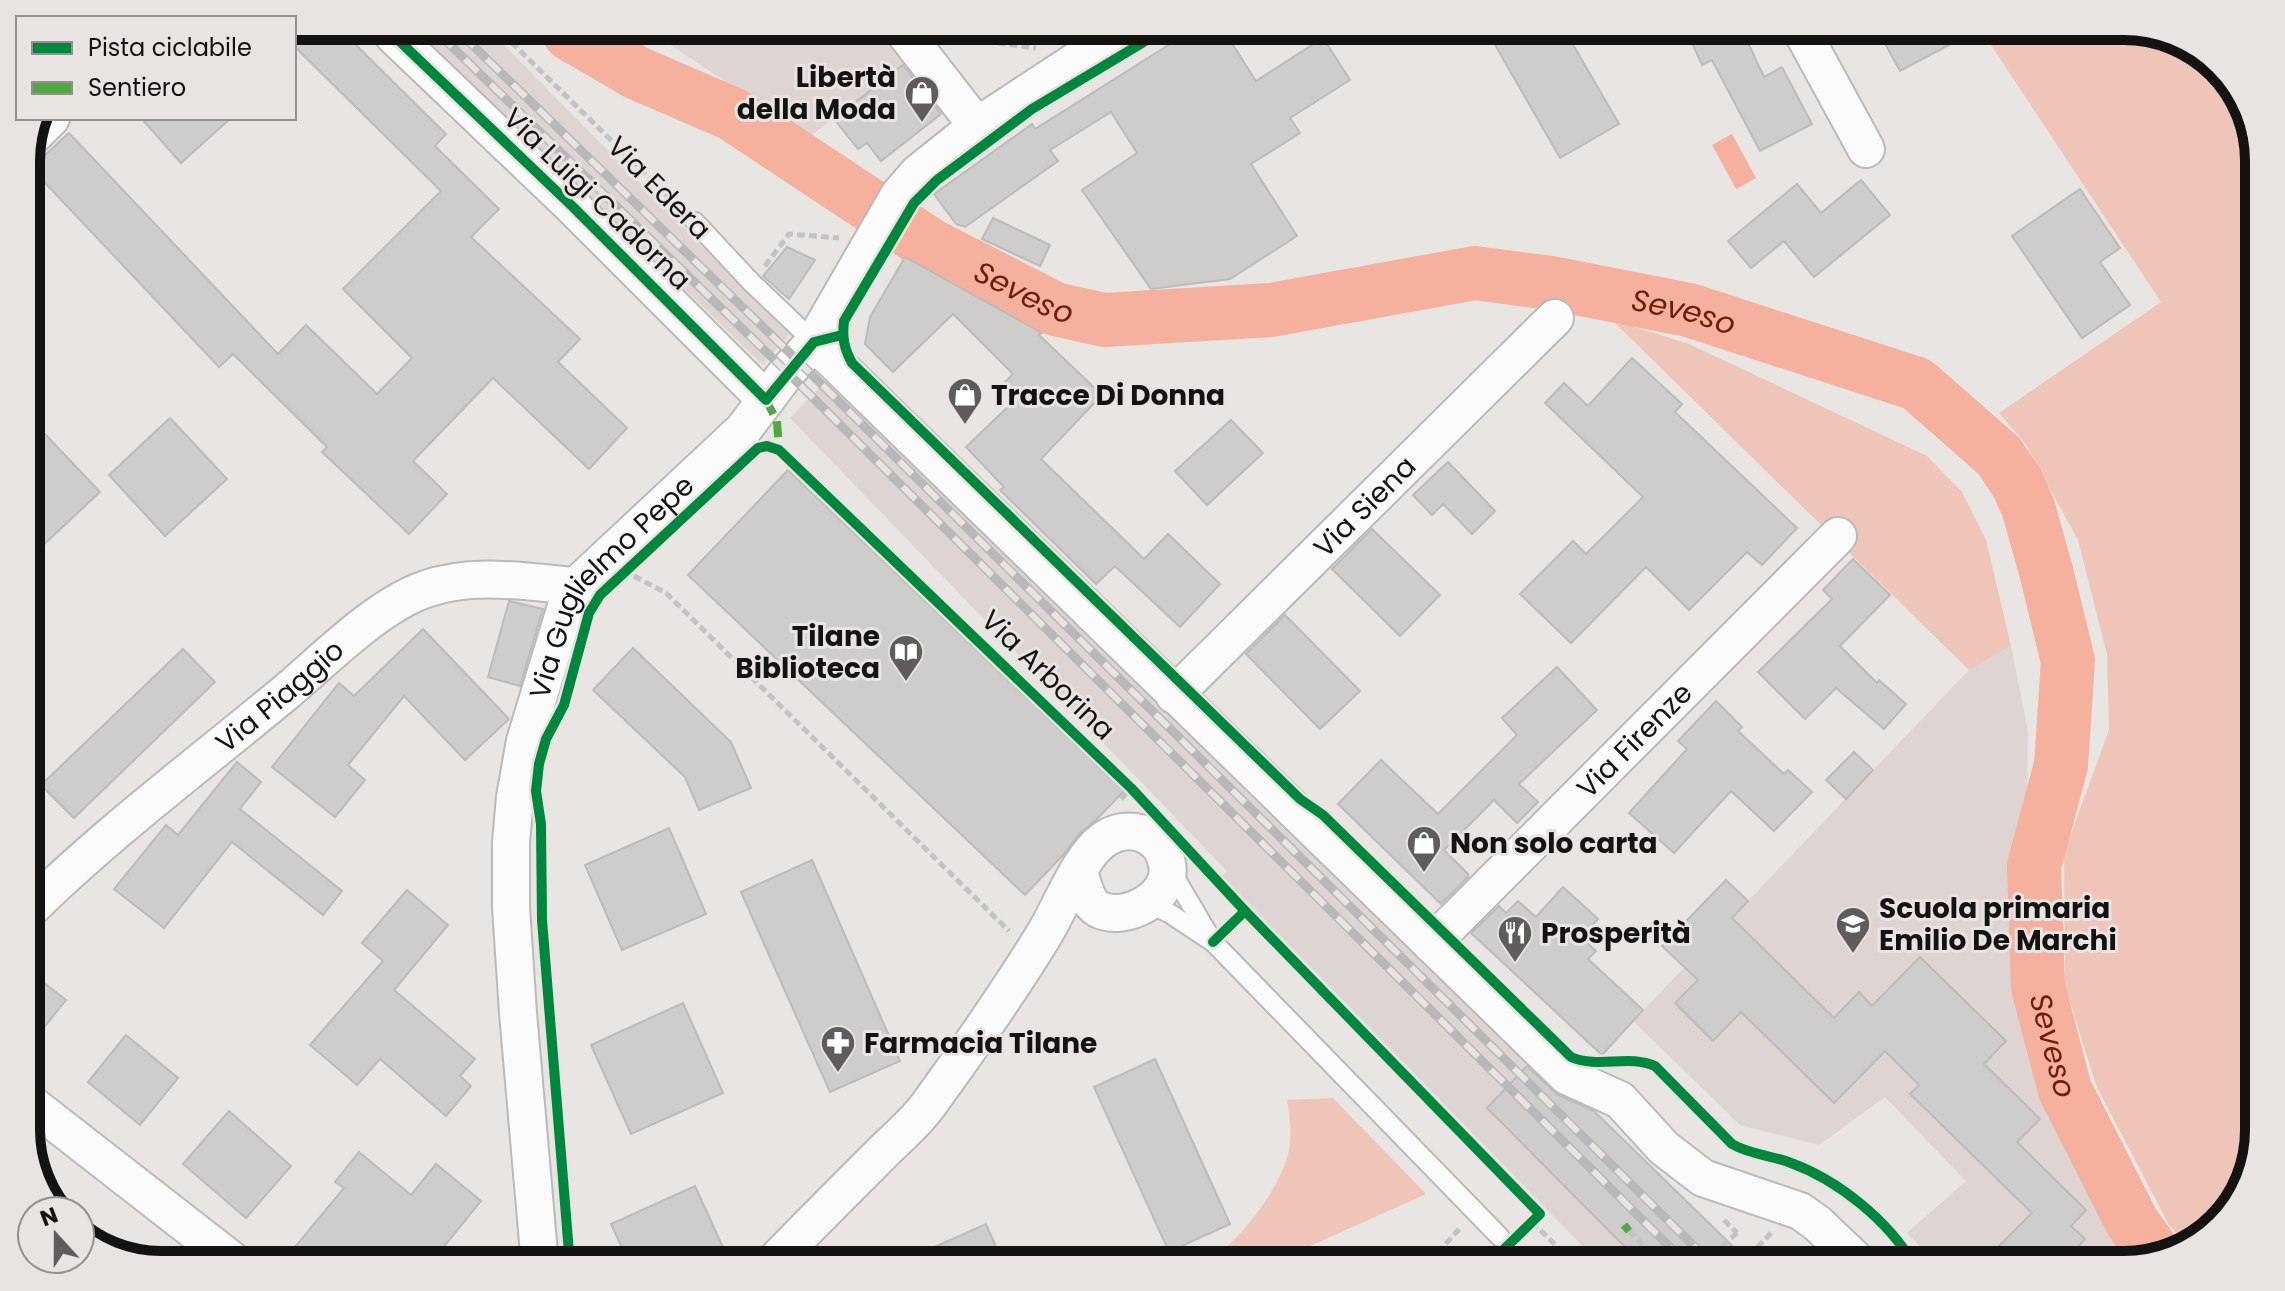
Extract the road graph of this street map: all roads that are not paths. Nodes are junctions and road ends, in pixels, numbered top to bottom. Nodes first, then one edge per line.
1 (398, 40) edge
2 (910, 40) edge
3 (1113, 40) edge
4 (1807, 40) edge
5 (977, 126) junction
6 (1866, 149) dead end
7 (695, 222) road end
8 (1555, 318) dead end
9 (814, 342) junction
10 (766, 400) junction
11 (1838, 536) dead end
12 (576, 586) junction
13 (1174, 695) junction
14 (1168, 866) junction
15 (1079, 872) junction
16 (40, 900) edge
17 (1148, 903) junction
18 (1098, 909) junction
19 (1027, 934) junction
20 (1213, 942) junction
21 (1431, 944) junction
22 (40, 1111) edge
23 (1500, 1237) dead end
24 (220, 1251) edge
25 (539, 1251) edge
26 (785, 1251) edge
27 (1845, 1251) edge

1 - 10 street, Via Luigi Cadorna
2 - 5 street
3 - 5 street, Via Guglielmo Pepe
4 - 6 street
5 - 9 street, Via Guglielmo Pepe
7 - 9 lane, Via Edera
8 - 13 street, Via Siena
9 - 10 street, Via Guglielmo Pepe
9 - 13 street
10 - 12 street, Via Guglielmo Pepe
11 - 21 street, Via Firenze
12 - 16 street, Via Piaggio
12 - 25 street, Via Guglielmo Pepe
13 - 21 street
14 - 15 street
14 - 17 street
14 - 20 lane
15 - 18 street
15 - 19 street
17 - 18 street
17 - 20 lane
18 - 19 street
19 - 26 street
20 - 23 lane
21 - 27 street
22 - 24 street

